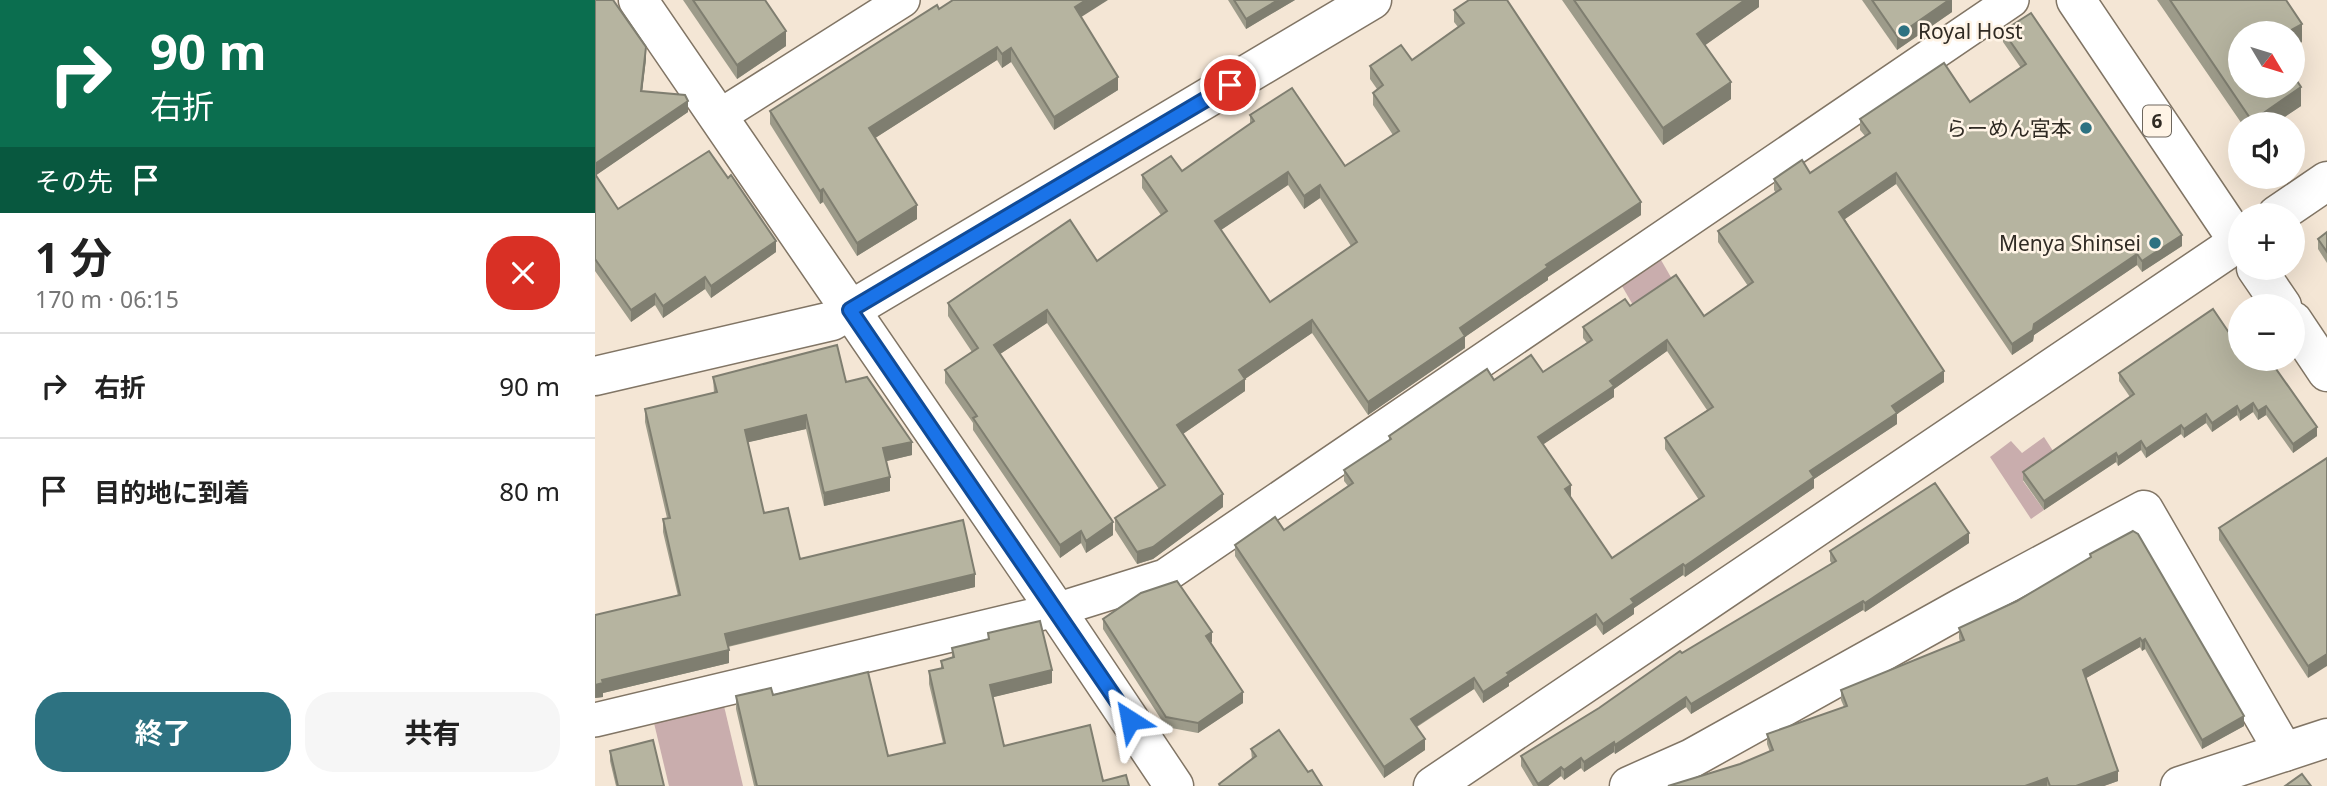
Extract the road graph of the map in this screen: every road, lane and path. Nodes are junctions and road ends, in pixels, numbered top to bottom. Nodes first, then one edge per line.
1 (638, 0) edge
2 (902, 0) edge
3 (1372, 0) edge
4 (2012, 0) edge
5 (2075, 0) edge
6 (718, 117) junction
7 (2327, 181) edge
8 (2295, 203) edge
9 (2228, 225) edge
10 (2228, 260) edge
11 (850, 310) junction
12 (2305, 339) edge
13 (2327, 372) edge
14 (595, 376) edge
15 (1056, 610) junction
16 (595, 720) edge
17 (2327, 738) edge
18 (2284, 752) junction
19 (2187, 785) edge
20 (1174, 786) edge
21 (1433, 786) edge
22 (1629, 786) edge

1 - 6 street
2 - 6 street
3 - 11 street
4 - 15 street
5 - 9 street, 6
6 - 11 street
7 - 8 street
10 - 21 street
11 - 14 street
11 - 15 street
12 - 13 street
15 - 16 street
15 - 20 street
17 - 18 street
18 - 19 street
18 - 22 street

